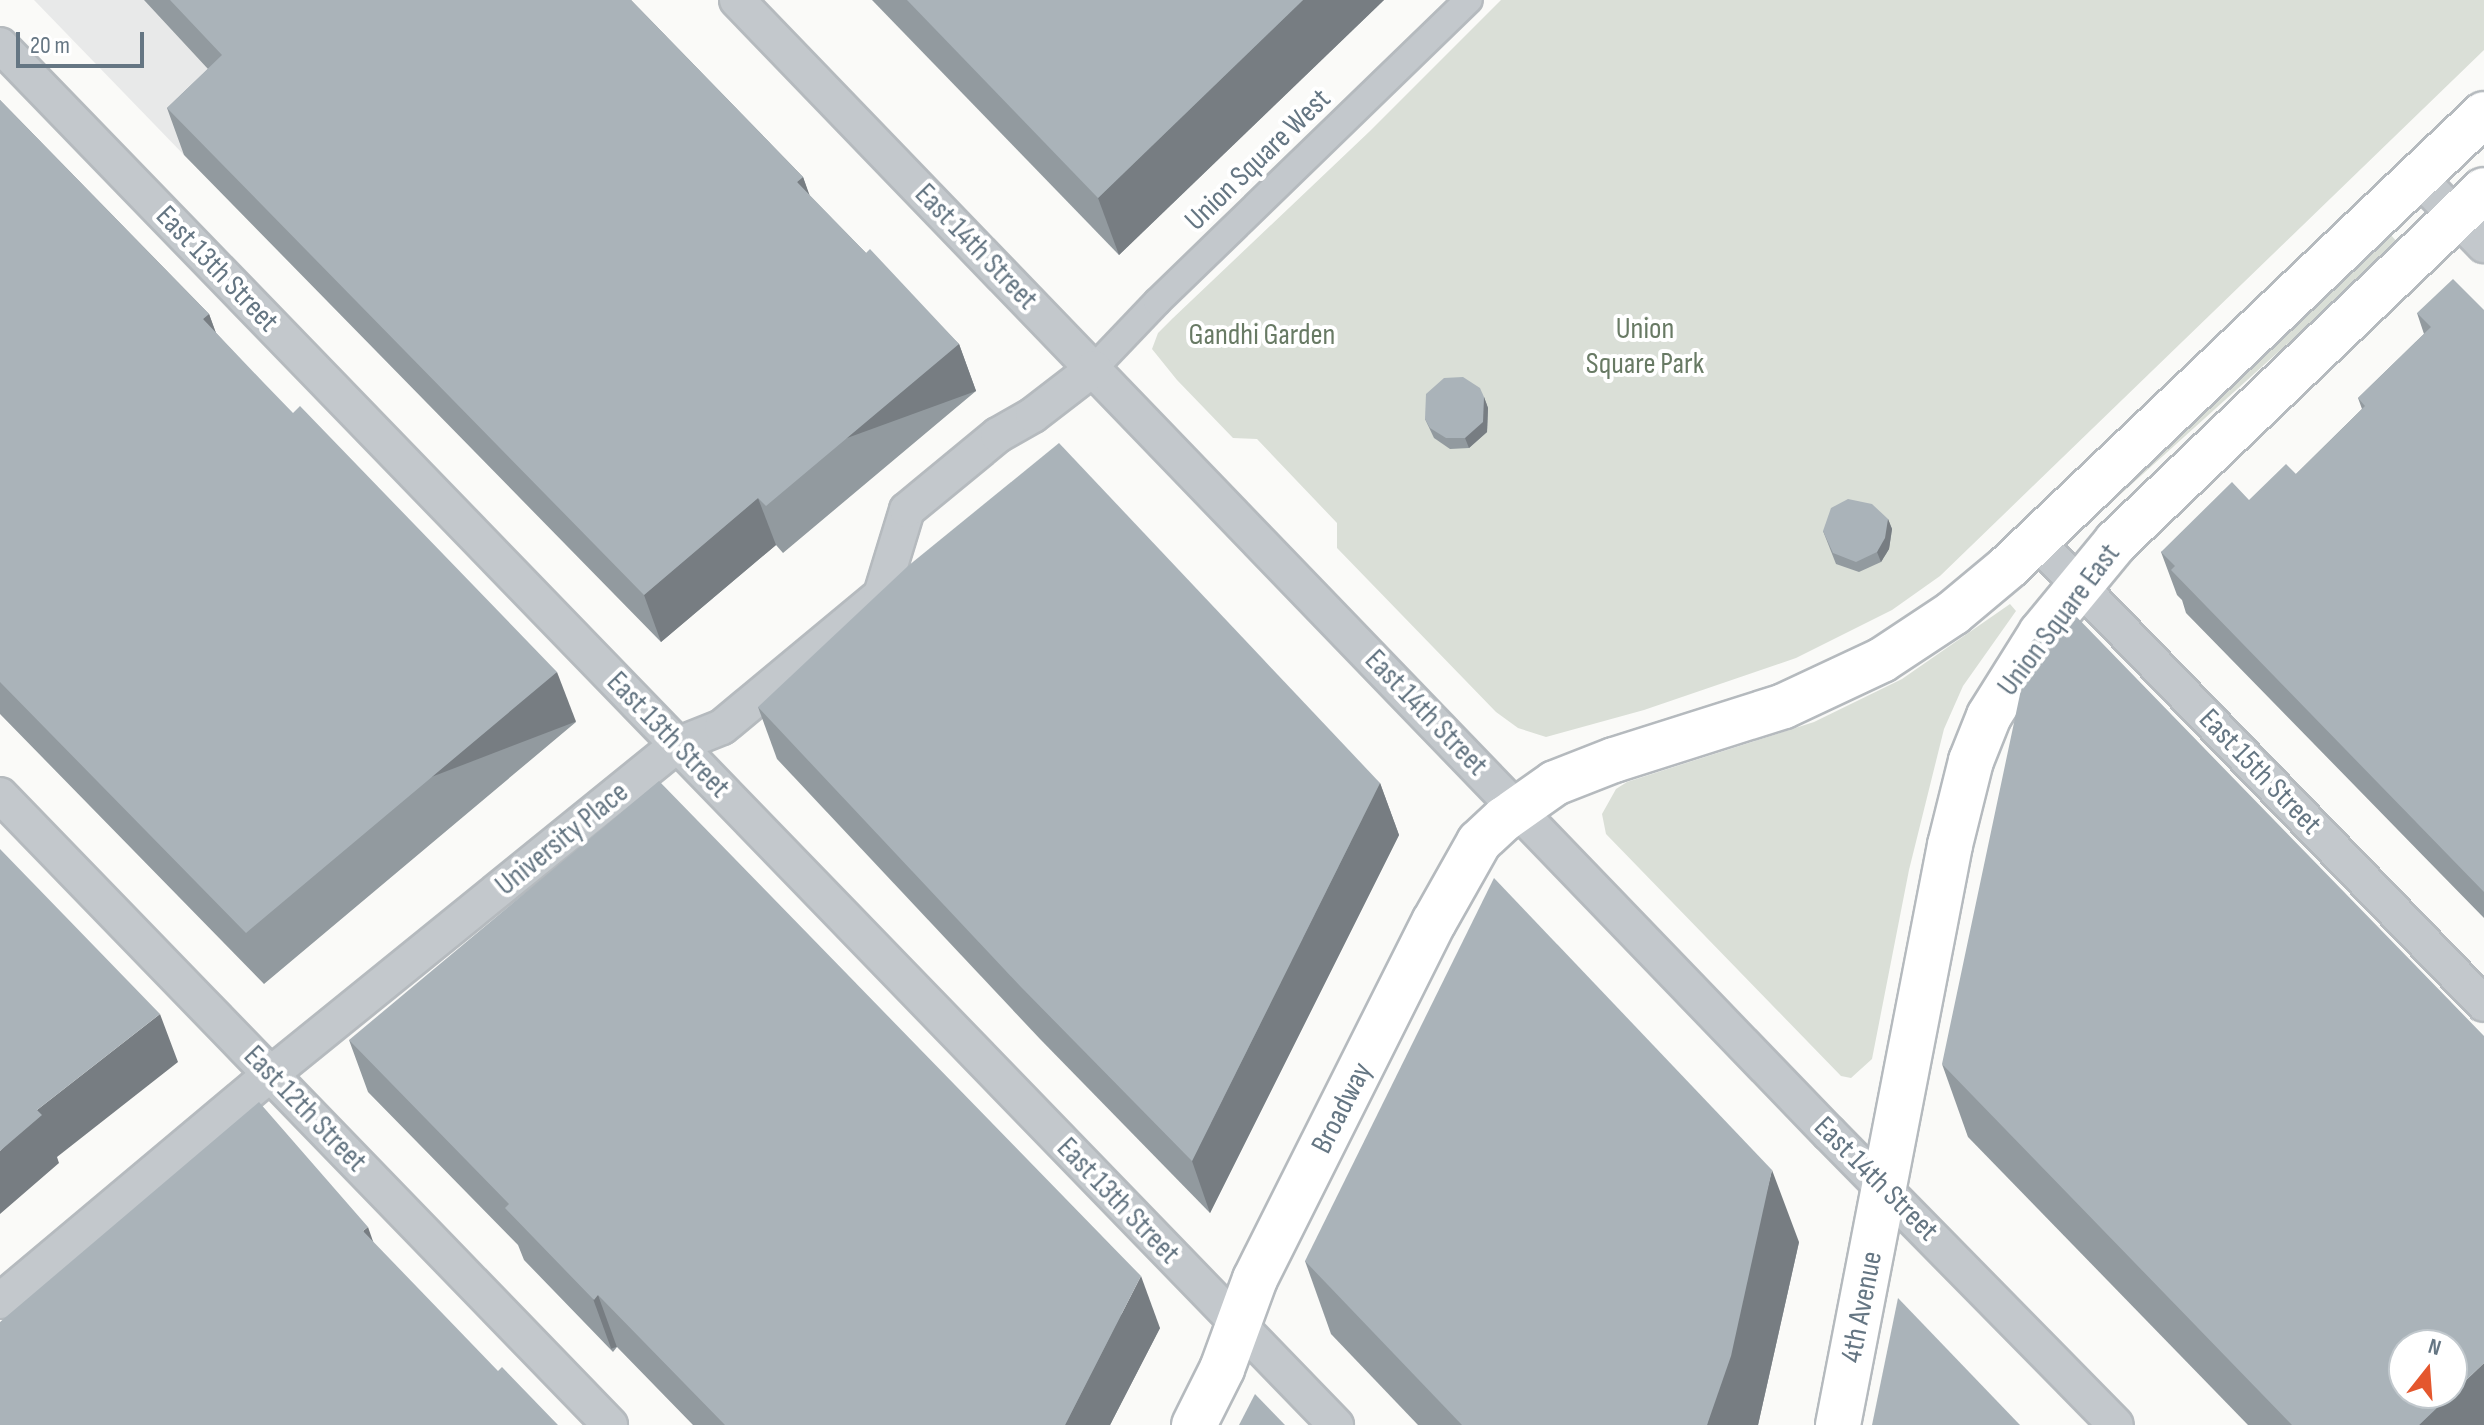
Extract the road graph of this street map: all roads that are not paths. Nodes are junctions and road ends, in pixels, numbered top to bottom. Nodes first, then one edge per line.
1 (737, 0) edge
2 (1469, 0) edge
3 (0, 45) edge
4 (2484, 114) edge
5 (2418, 177) junction
6 (2475, 217) edge
7 (1094, 368) junction
8 (2036, 541) junction
9 (2080, 586) junction
10 (677, 745) junction
11 (0, 795) edge
12 (1517, 809) junction
13 (2484, 1004) edge
14 (271, 1074) junction
15 (1884, 1189) junction
16 (0, 1301) edge
17 (1239, 1326) junction
18 (610, 1425) edge
19 (1194, 1425) edge
20 (1336, 1425) edge
21 (1838, 1425) edge
22 (2116, 1425) edge

1 - 7 street, East 14th Street
2 - 7 street, Union Square West
3 - 10 street, East 13th Street
4 - 5 main road, Union Square East
5 - 6 street
5 - 8 main road, Union Square East
6 - 9 main road, Union Square East
7 - 10 street, University Place
7 - 12 street, East 14th Street
8 - 9 street, East 15th Street
8 - 12 main road, Union Square East
9 - 13 street, East 15th Street
9 - 15 main road, Union Square East
10 - 14 street, University Place
10 - 17 street, East 13th Street
11 - 14 street, East 12th Street
12 - 15 street, East 14th Street
12 - 17 main road, Broadway
14 - 16 street, University Place
14 - 18 street, East 12th Street
15 - 21 main road, 4th Avenue
15 - 22 street, East 14th Street
17 - 19 main road, Broadway
17 - 20 street, East 13th Street

